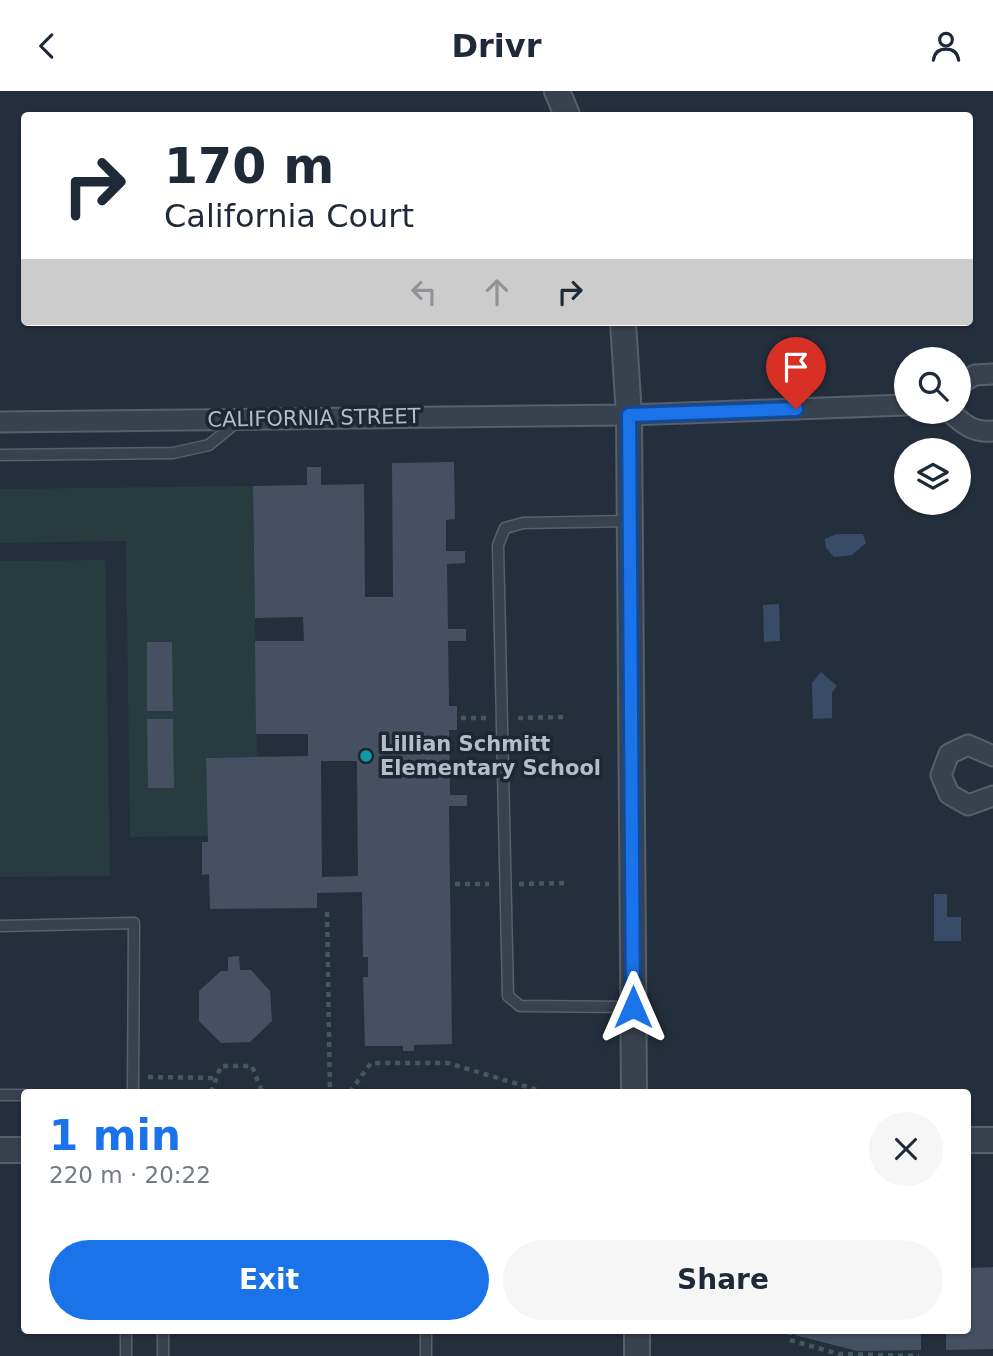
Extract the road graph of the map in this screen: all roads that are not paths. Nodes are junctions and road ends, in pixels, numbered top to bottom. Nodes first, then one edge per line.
1 (557, 91) edge
2 (566, 112) edge
3 (623, 326) edge
4 (993, 374) edge
5 (971, 378) edge
6 (894, 405) edge
7 (629, 415) junction
8 (240, 419) junction
9 (0, 422) edge
10 (963, 424) edge
11 (993, 431) edge
12 (0, 455) edge
13 (630, 521) junction
14 (993, 756) edge
15 (993, 796) edge
16 (0, 926) edge
17 (633, 1007) junction
18 (133, 1089) edge
19 (634, 1089) edge
20 (0, 1095) edge
21 (21, 1095) edge
22 (971, 1140) edge
23 (993, 1140) edge
24 (0, 1150) edge
25 (21, 1150) edge
26 (126, 1334) edge
27 (163, 1334) edge
28 (426, 1334) edge
29 (637, 1334) edge
30 (126, 1356) edge
31 (163, 1356) edge
32 (426, 1356) edge
33 (637, 1356) edge

1 - 2 street
3 - 7 street
4 - 5 street
6 - 7 street, CALIFORNIA STREET
7 - 8 street, CALIFORNIA STREET
7 - 13 street
8 - 9 street, CALIFORNIA STREET
8 - 12 lane
10 - 11 street
13 - 17 street
13 - 17 lane
14 - 15 street
16 - 18 lane
17 - 19 street
20 - 21 lane
22 - 23 street
24 - 25 street
26 - 30 lane
27 - 31 lane
28 - 32 lane
29 - 33 street

